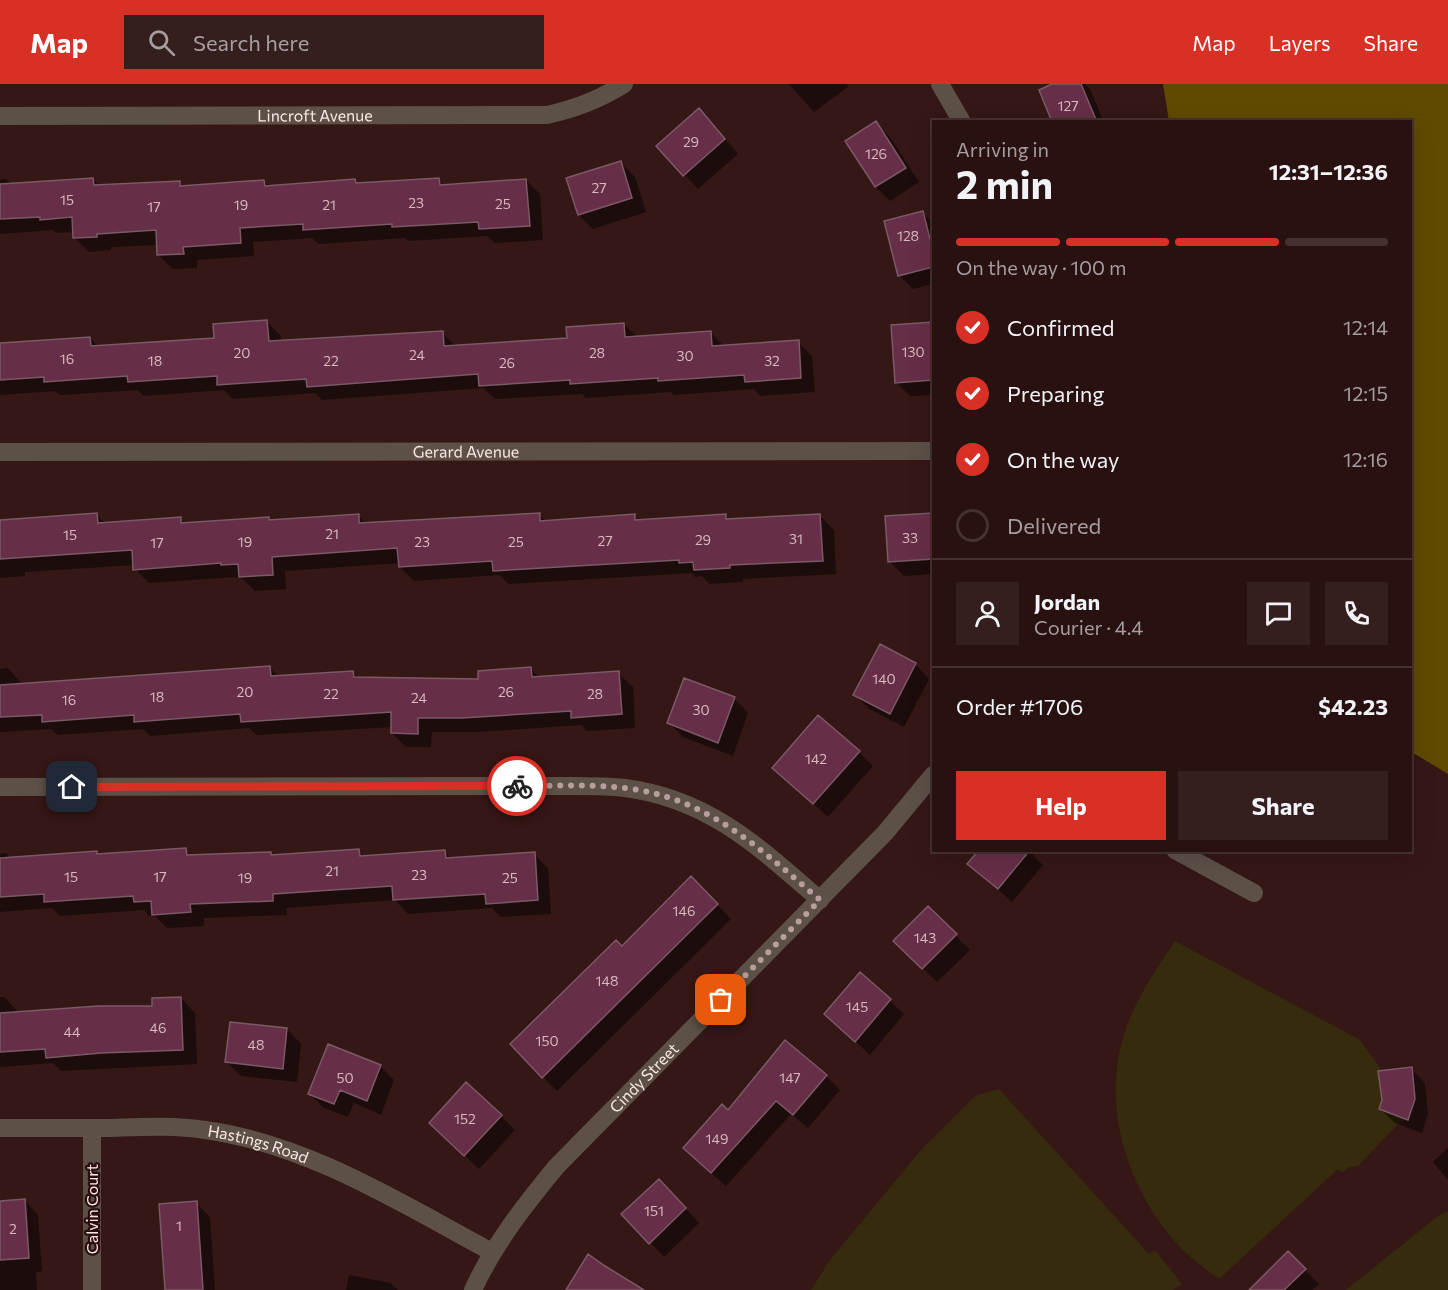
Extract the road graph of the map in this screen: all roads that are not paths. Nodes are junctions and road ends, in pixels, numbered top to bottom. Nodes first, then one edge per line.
1 (624, 84) edge
2 (940, 84) edge
3 (0, 116) edge
4 (961, 120) edge
5 (932, 451) edge
6 (0, 452) edge
7 (932, 776) edge
8 (0, 787) edge
9 (1179, 852) edge
10 (1254, 893) dead end
11 (820, 900) junction
12 (0, 1128) edge
13 (92, 1128) junction
14 (492, 1252) junction
15 (92, 1290) edge
16 (473, 1290) edge

1 - 3 street, Lincroft Avenue
2 - 4 street
5 - 6 street, Gerard Avenue
7 - 11 street, Cindy Street
8 - 11 street
9 - 10 street
11 - 14 street, Cindy Street
12 - 13 street, Hastings Road
13 - 14 street, Hastings Road
13 - 15 street, Calvin Court
14 - 16 street, Cindy Street

